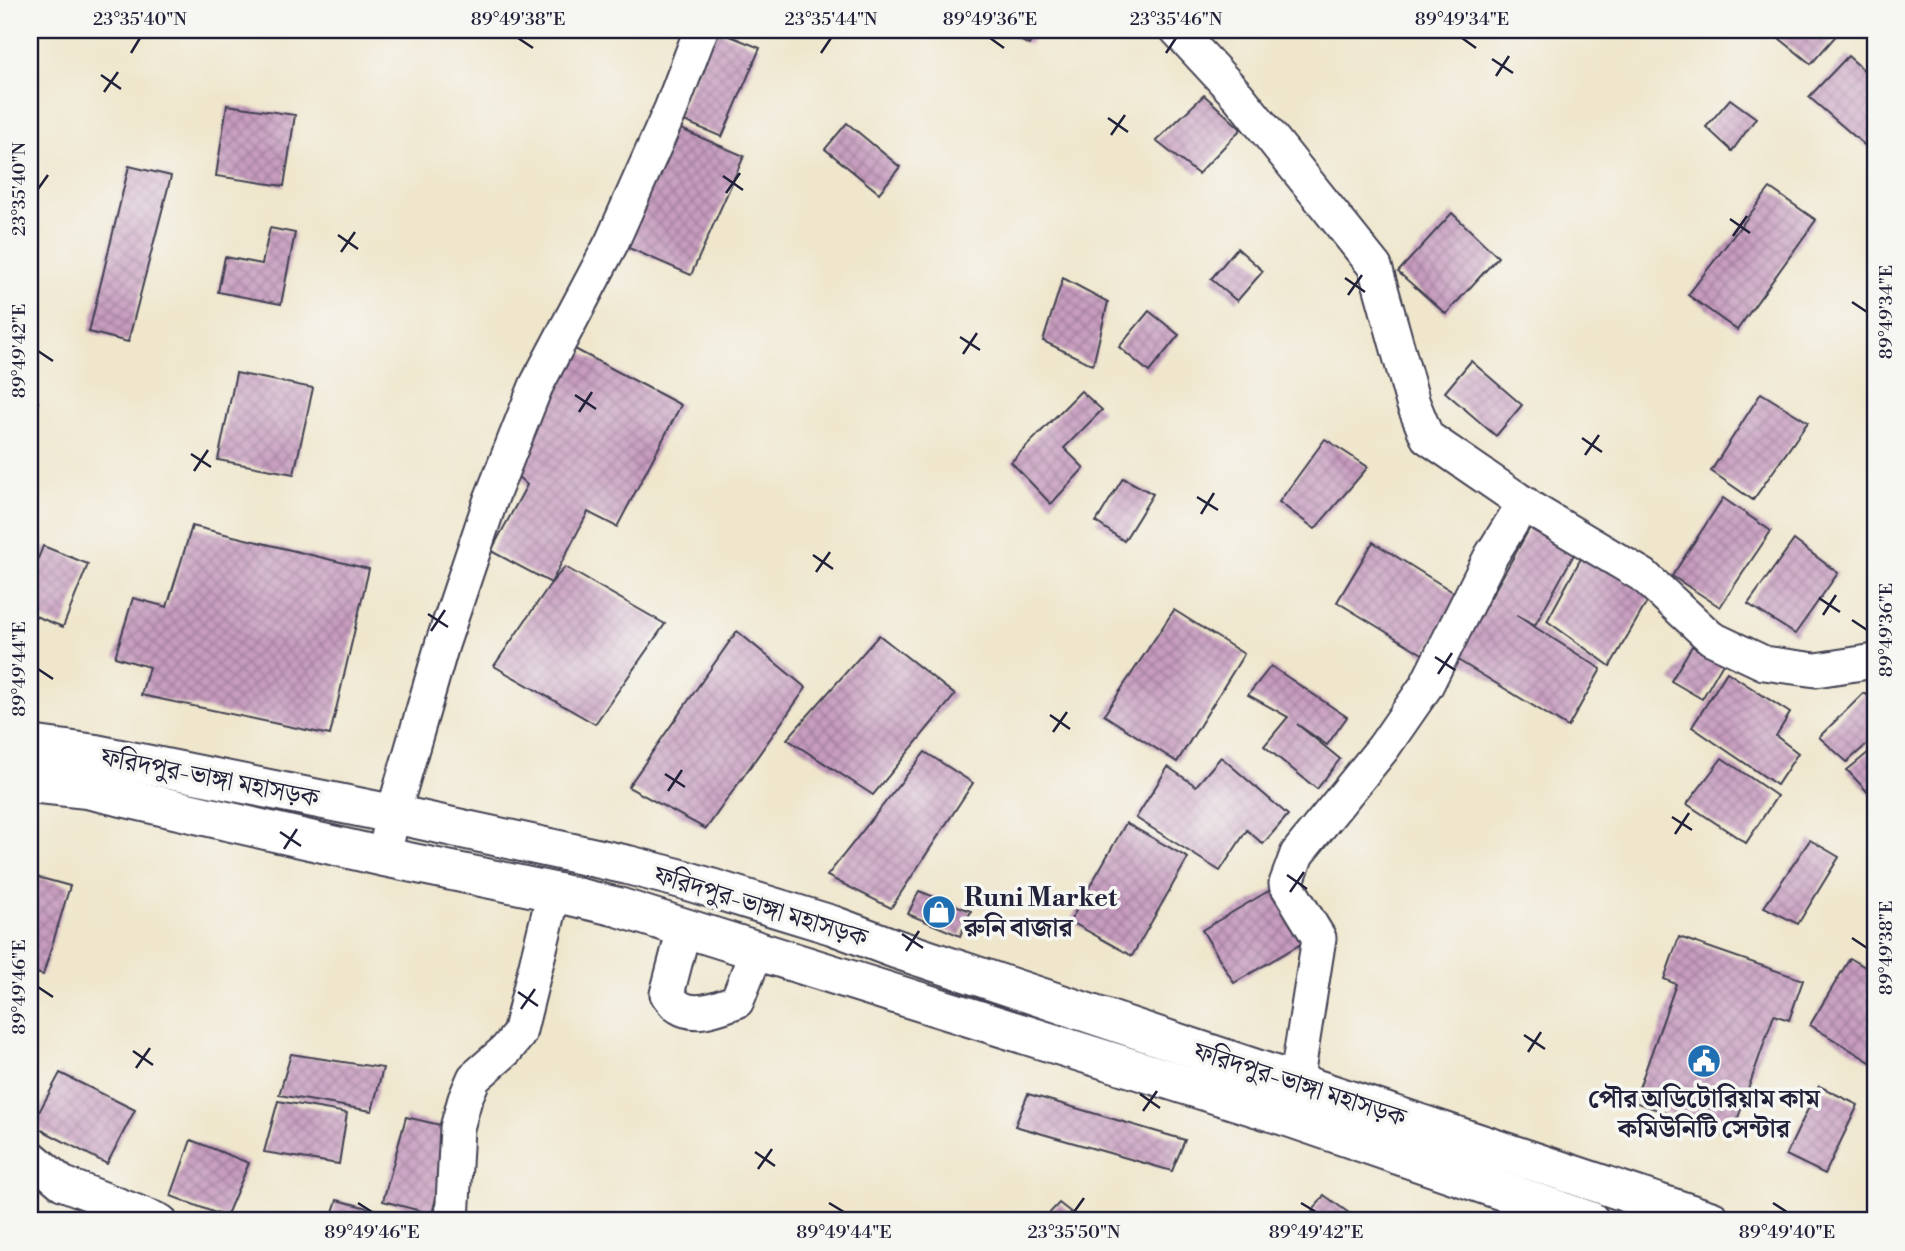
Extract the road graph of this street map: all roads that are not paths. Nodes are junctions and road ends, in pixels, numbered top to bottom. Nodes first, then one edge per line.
1 (702, 30) edge
2 (1177, 30) edge
3 (1524, 503) junction
4 (1875, 661) edge
5 (30, 745) edge
6 (30, 783) edge
7 (393, 814) junction
8 (384, 857) junction
9 (678, 878) junction
10 (554, 892) junction
11 (832, 925) junction
12 (675, 926) junction
13 (757, 950) junction
14 (818, 971) junction
15 (1293, 1101) junction
16 (30, 1156) edge
17 (160, 1221) edge
18 (452, 1221) edge
19 (1590, 1221) edge
20 (1712, 1221) edge

1 - 7 street
2 - 3 street
3 - 4 street
3 - 15 street
5 - 7 highway, ফরিদপুর-ভাঙ্গা মহাসড়ক
6 - 8 highway, ফরিদপুর-ভাঙ্গা মহাসড়ক
7 - 8 street
7 - 9 highway, ফরিদপুর-ভাঙ্গা মহাসড়ক
8 - 10 highway, ফরিদপুর-ভাঙ্গা মহাসড়ক
9 - 11 highway, ফরিদপুর-ভাঙ্গা মহাসড়ক
9 - 12 highway
10 - 12 highway, ফরিদপুর-ভাঙ্গা মহাসড়ক
10 - 18 street
11 - 14 highway
11 - 15 highway, ফরিদপুর-ভাঙ্গা মহাসড়ক
12 - 13 highway, ফরিদপুর-ভাঙ্গা মহাসড়ক
12 - 13 street
13 - 14 highway, ফরিদপুর-ভাঙ্গা মহাসড়ক
14 - 15 highway, ফরিদপুর-ভাঙ্গা মহাসড়ক
15 - 19 highway, ফরিদপুর-ভাঙ্গা মহাসড়ক
15 - 20 highway, ফরিদপুর-ভাঙ্গা মহাসড়ক
16 - 17 street

